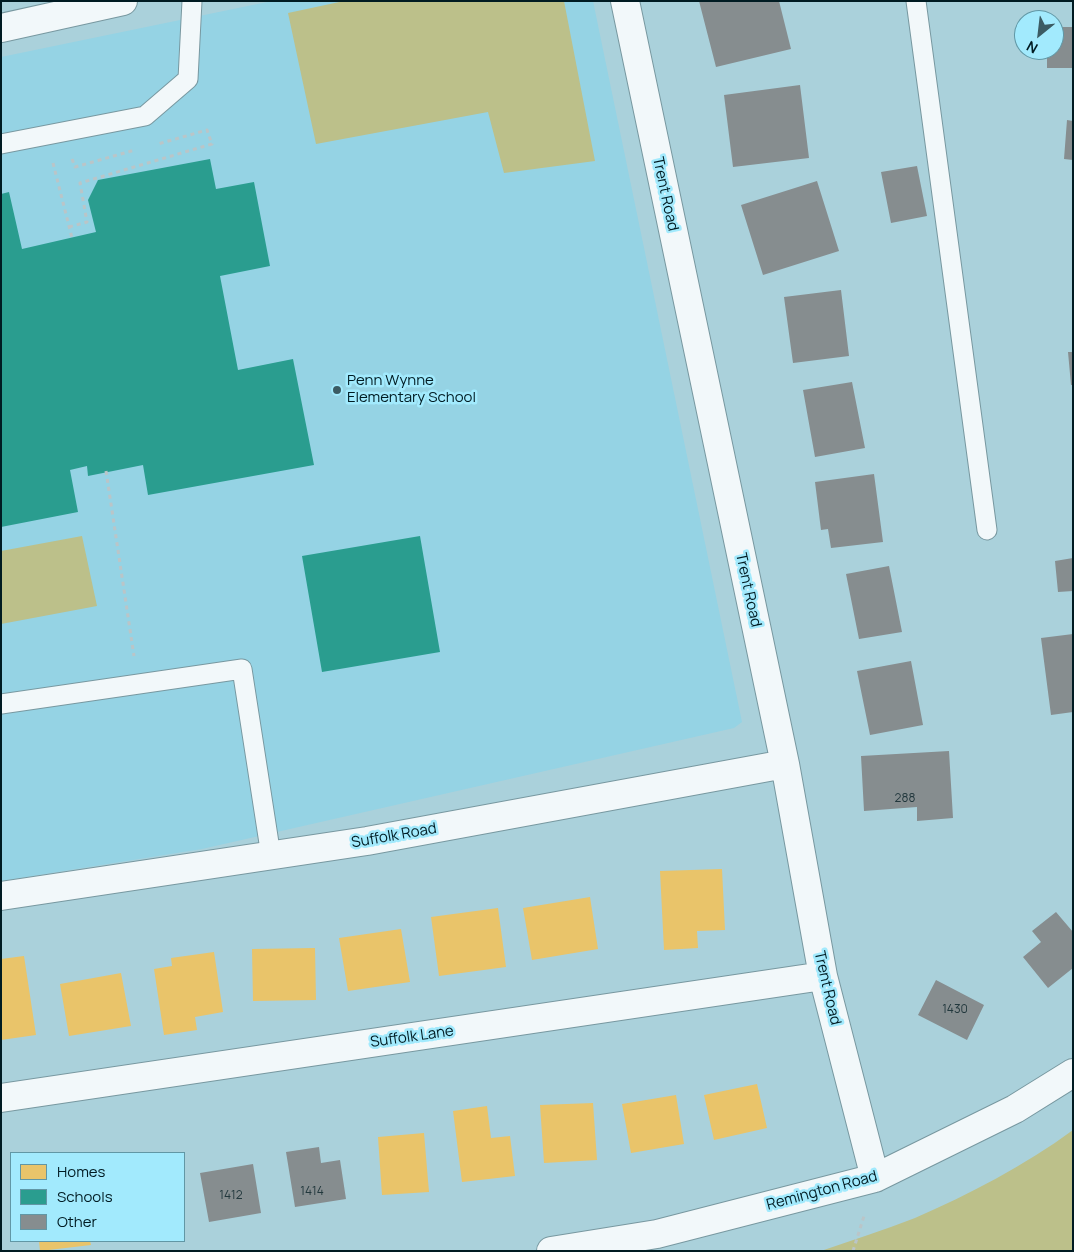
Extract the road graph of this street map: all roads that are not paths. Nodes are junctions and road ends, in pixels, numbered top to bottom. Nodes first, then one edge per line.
1 (123, 1) edge
2 (192, 1) edge
3 (625, 1) edge
4 (916, 1) edge
5 (1, 28) edge
6 (1, 144) edge
7 (987, 530) dead end
8 (1, 704) edge
9 (785, 764) junction
10 (270, 856) junction
11 (1, 896) edge
12 (823, 976) junction
13 (1073, 1073) edge
14 (1, 1098) edge
15 (875, 1178) junction
16 (551, 1251) edge

1 - 5 street
2 - 6 lane
3 - 9 street, Trent Road
4 - 7 lane
8 - 10 lane
9 - 10 street, Suffolk Road
9 - 12 street, Trent Road
10 - 11 street, Suffolk Road
12 - 14 street, Suffolk Lane
12 - 15 street, Trent Road
13 - 15 street, Remington Road
15 - 16 street, Remington Road

